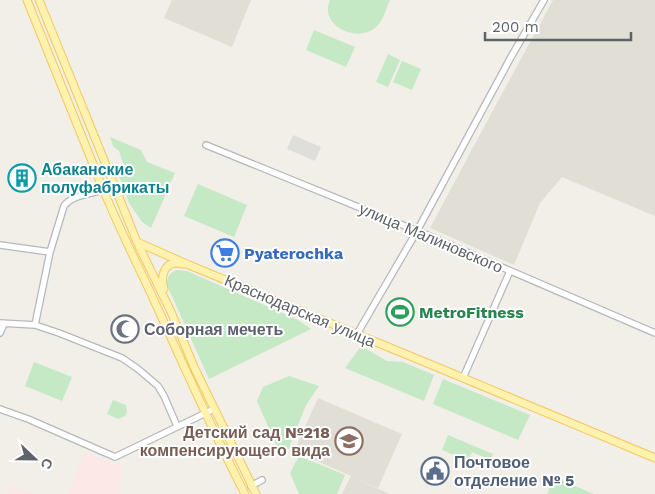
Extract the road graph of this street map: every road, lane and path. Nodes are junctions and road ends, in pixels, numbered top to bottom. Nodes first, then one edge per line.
1 (27, 0) edge
2 (38, 0) edge
3 (544, 0) edge
4 (206, 145) dead end
5 (103, 190) junction
6 (417, 232) junction
7 (137, 242) junction
8 (0, 245) edge
9 (128, 246) junction
10 (50, 252) junction
11 (189, 265) junction
12 (510, 271) junction
13 (172, 314) junction
14 (2, 324) edge
15 (35, 325) junction
16 (0, 333) edge
17 (655, 333) edge
18 (357, 334) junction
19 (463, 378) junction
20 (0, 409) edge
21 (214, 409) junction
22 (205, 414) junction
23 (177, 426) junction
24 (655, 458) edge
25 (262, 480) dead end
26 (251, 486) junction
27 (245, 494) edge
28 (256, 494) edge

1 - 5 main road
2 - 7 main road
3 - 6 street
4 - 6 street, улица Малиновского
5 - 9 main road
5 - 10 street
6 - 12 street, улица Малиновского
6 - 18 street
7 - 9 main road
7 - 11 main road, Краснодарская улица
7 - 13 main road
8 - 10 street
9 - 22 main road
10 - 15 street
11 - 13 main road
11 - 18 main road, Краснодарская улица
12 - 17 street, улица Малиновского
12 - 19 street
13 - 21 main road
14 - 15 street
14 - 16 street
15 - 23 street
18 - 19 main road, Краснодарская улица
19 - 24 main road, Краснодарская улица
20 - 23 street
21 - 22 street
21 - 26 main road
22 - 23 street
22 - 27 main road
25 - 26 street
26 - 28 main road

